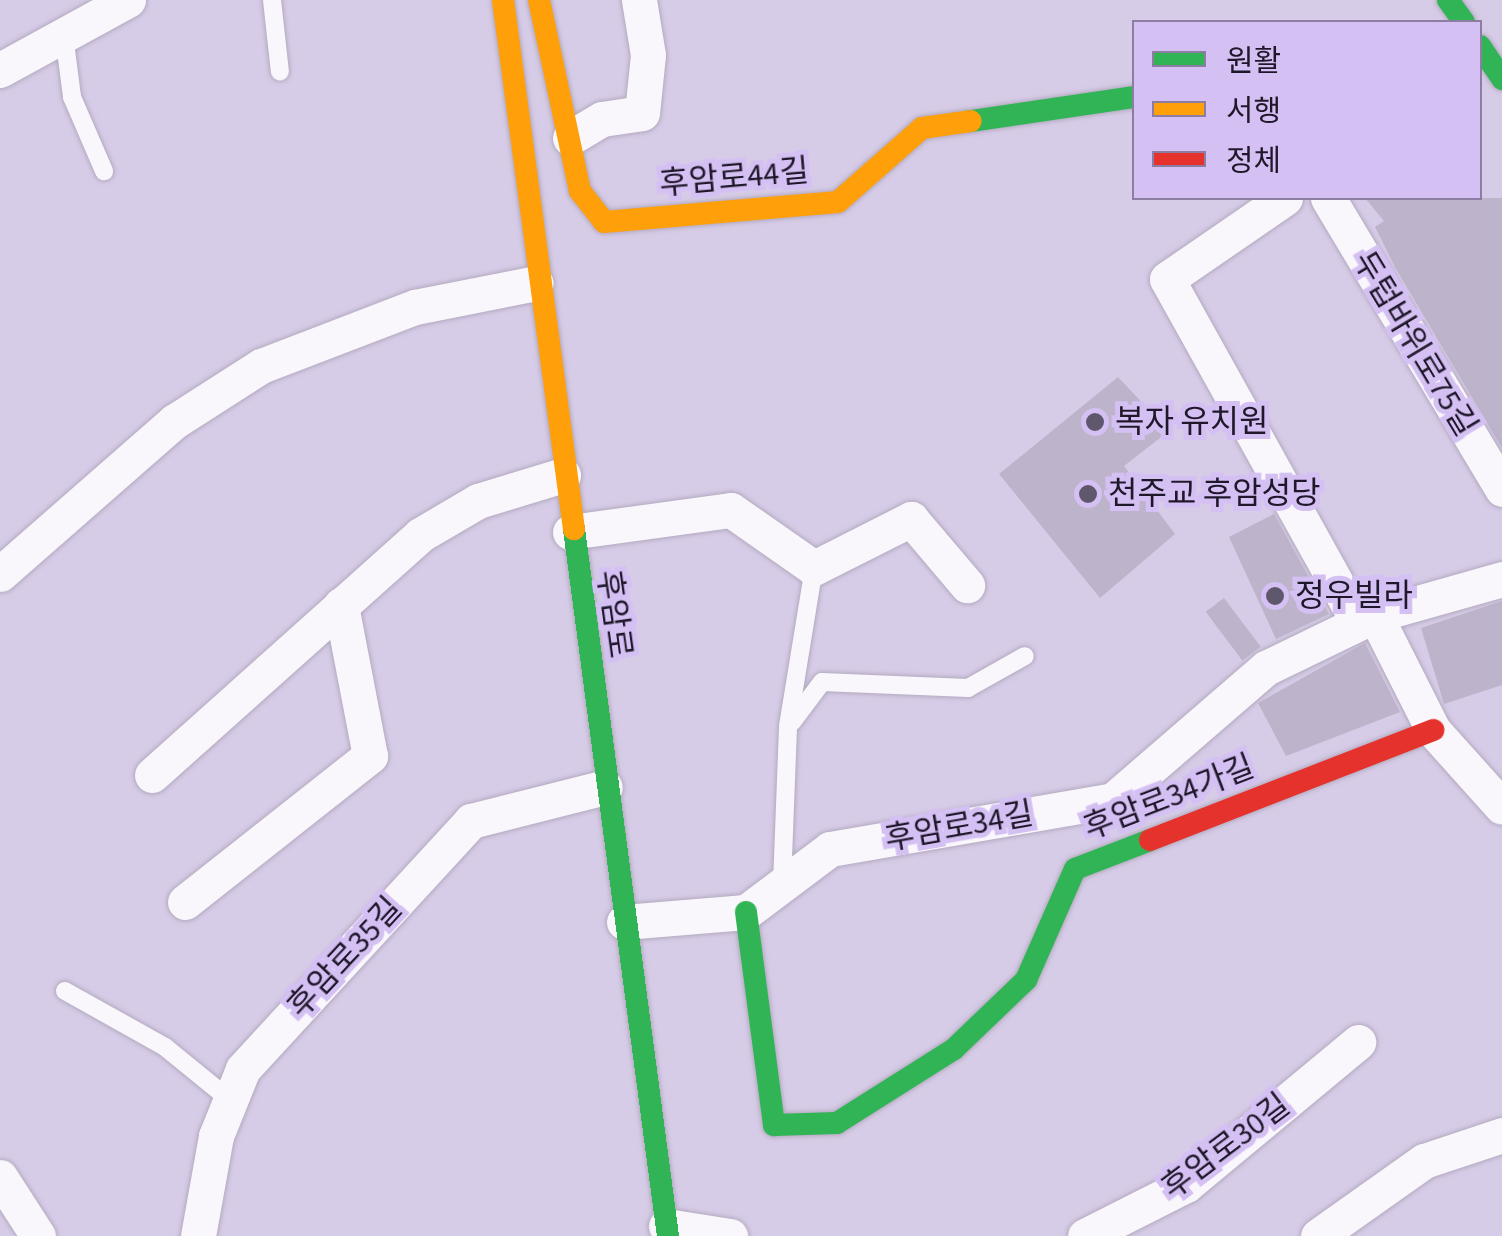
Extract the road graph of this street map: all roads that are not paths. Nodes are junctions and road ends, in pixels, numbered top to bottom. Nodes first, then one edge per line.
1 (128, 0) edge
2 (272, 0) edge
3 (502, 0) edge
4 (539, 0) edge
5 (639, 0) edge
6 (64, 35) junction
7 (0, 70) edge
8 (280, 72) dead end
9 (1132, 97) edge
10 (570, 138) junction
11 (104, 171) dead end
12 (1282, 200) edge
13 (1329, 200) edge
14 (536, 282) junction
15 (563, 475) junction
16 (1502, 489) edge
17 (570, 532) junction
18 (814, 568) junction
19 (0, 574) edge
20 (1502, 580) edge
21 (967, 585) dead end
22 (341, 605) junction
23 (1374, 616) junction
24 (1025, 656) dead end
25 (788, 726) junction
26 (1433, 730) junction
27 (152, 775) dead end
28 (605, 787) junction
29 (1502, 808) edge
30 (782, 884) junction
31 (186, 902) dead end
32 (746, 912) junction
33 (624, 922) junction
34 (65, 992) dead end
35 (1358, 1042) dead end
36 (230, 1100) junction
37 (1502, 1135) edge
38 (0, 1177) edge
39 (667, 1231) edge
40 (38, 1236) edge
41 (198, 1236) edge
42 (730, 1236) edge
43 (1086, 1236) edge
44 (1318, 1236) edge

1 - 6 street
2 - 8 lane
3 - 14 street, 후암로
4 - 10 street, 후암로44길
5 - 10 street
6 - 7 street
6 - 11 lane
9 - 10 street, 후암로44길
12 - 23 street
13 - 16 street, 두텁바위로75길
14 - 15 street, 후암로
14 - 19 street
15 - 17 street, 후암로
15 - 22 street
17 - 18 street
17 - 28 street, 후암로
18 - 21 street
18 - 25 lane
20 - 23 street, 후암로34길
22 - 27 street
22 - 31 street
23 - 26 street
23 - 30 street, 후암로34길
24 - 25 lane
25 - 30 lane
26 - 29 street
26 - 32 street, 후암로34가길
28 - 33 street, 후암로
28 - 36 street, 후암로35길
30 - 32 street, 후암로34길
32 - 33 street
33 - 39 street, 후암로
34 - 36 lane
35 - 43 street, 후암로30길
36 - 41 street, 후암로35길
37 - 44 street
38 - 40 street
39 - 42 street

